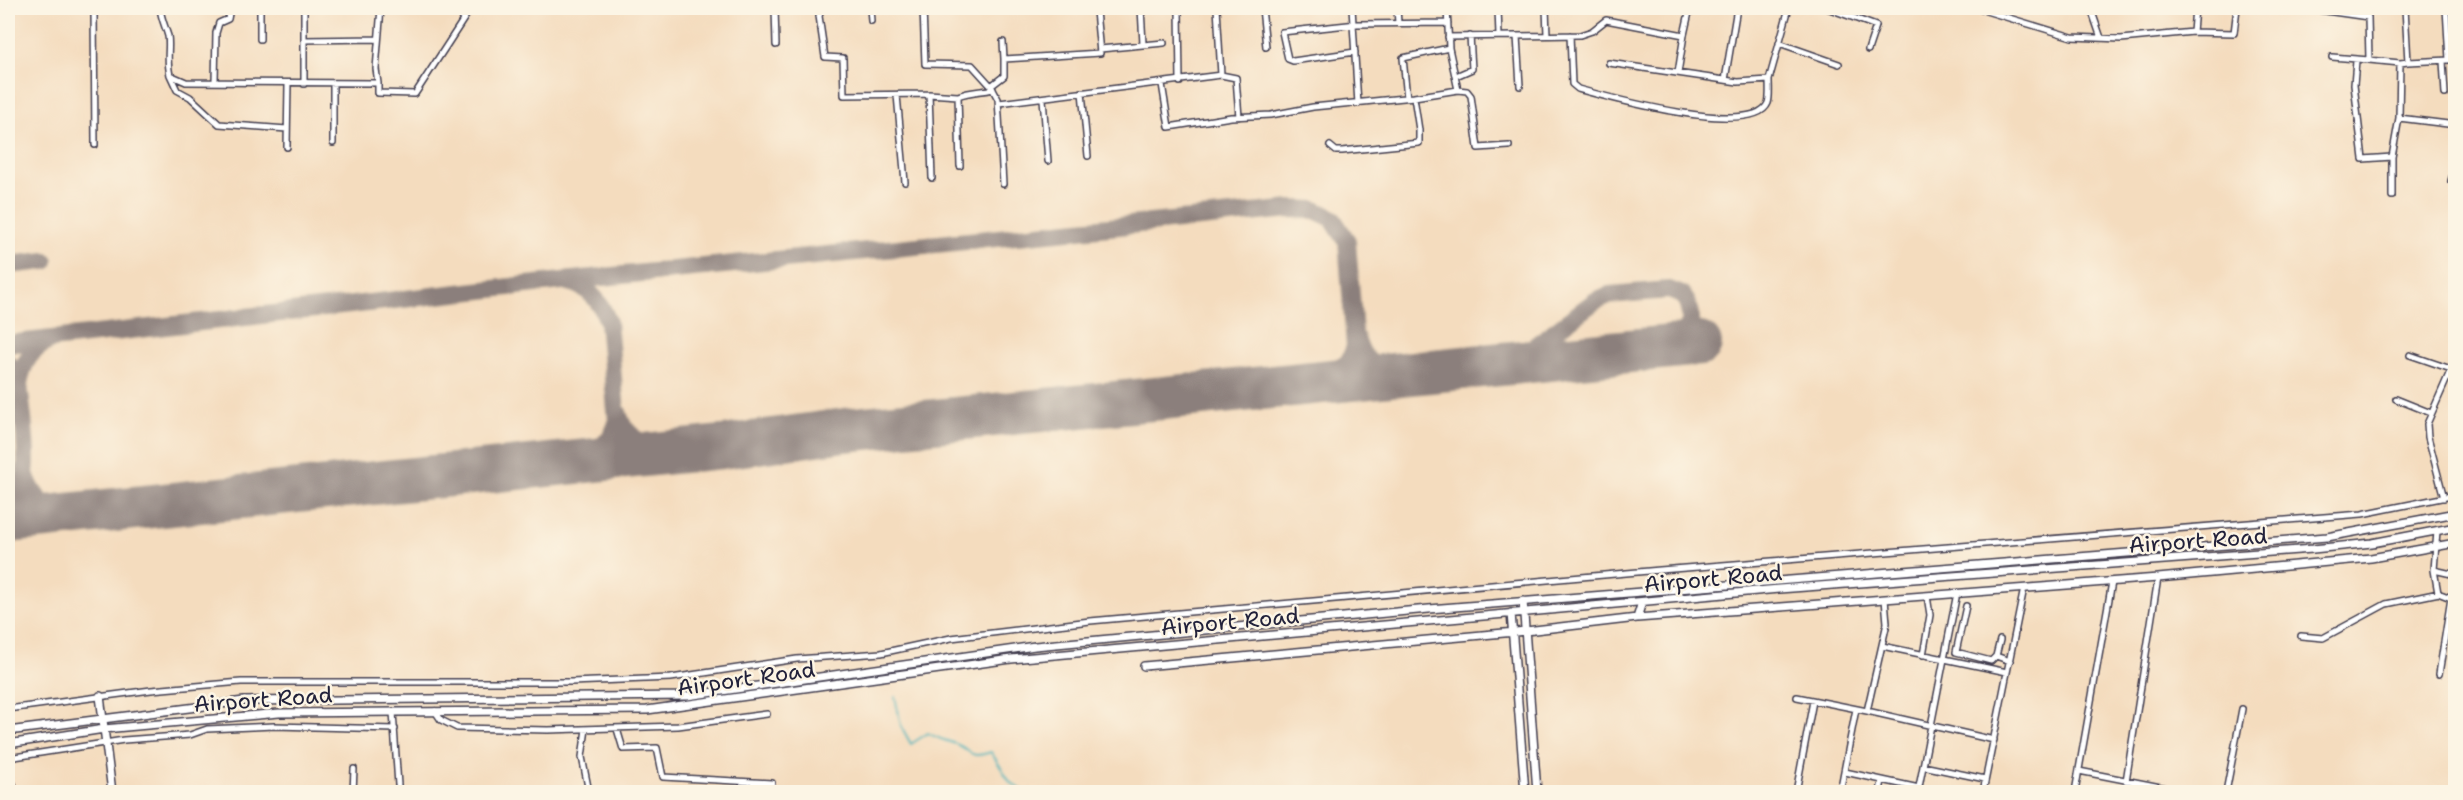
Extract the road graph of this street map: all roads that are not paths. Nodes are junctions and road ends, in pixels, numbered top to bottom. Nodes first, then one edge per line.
1 (94, 8) edge
2 (160, 8) edge
3 (230, 8) edge
4 (260, 8) edge
5 (304, 8) edge
6 (381, 8) edge
7 (471, 8) edge
8 (776, 8) edge
9 (822, 8) edge
10 (870, 8) edge
11 (923, 8) edge
12 (1092, 8) edge
13 (1141, 8) edge
14 (1179, 8) edge
15 (1217, 8) edge
16 (1262, 8) edge
17 (1352, 8) edge
18 (1396, 8) edge
19 (1447, 8) edge
20 (1498, 8) edge
21 (1546, 8) edge
22 (1690, 8) edge
23 (1737, 8) edge
24 (1789, 8) edge
25 (1827, 8) edge
26 (1976, 8) edge
27 (2091, 8) edge
28 (2195, 8) edge
29 (2236, 8) edge
30 (2305, 8) edge
31 (2405, 8) edge
32 (2446, 8) edge
33 (2170, 10) dead end
34 (871, 21) dead end
35 (1398, 23) junction
36 (1448, 23) junction
37 (1352, 24) junction
38 (2193, 32) junction
39 (1547, 35) junction
40 (1570, 35) junction
41 (1684, 35) junction
42 (1470, 36) junction
43 (1499, 36) junction
44 (1518, 36) junction
45 (1448, 37) junction
46 (2101, 38) junction
47 (260, 39) dead end
48 (378, 39) junction
49 (304, 40) junction
50 (1003, 42) dead end
51 (1164, 43) dead end
52 (1779, 43) junction
53 (1143, 44) junction
54 (776, 45) dead end
55 (1266, 47) dead end
56 (1100, 48) junction
57 (1449, 48) junction
58 (1868, 50) dead end
59 (1354, 52) junction
60 (2332, 57) dead end
61 (1004, 59) junction
62 (2369, 60) junction
63 (2449, 60) edge
64 (2356, 61) junction
65 (2408, 62) junction
66 (1609, 63) dead end
67 (2400, 63) junction
68 (1839, 64) dead end
69 (1678, 73) junction
70 (170, 75) junction
71 (1221, 75) junction
72 (1456, 76) junction
73 (1725, 80) junction
74 (1769, 80) junction
75 (215, 81) junction
76 (1180, 82) junction
77 (378, 83) junction
78 (288, 84) junction
79 (304, 84) junction
80 (1162, 84) junction
81 (333, 85) junction
82 (1520, 86) dead end
83 (992, 87) junction
84 (1458, 90) junction
85 (1082, 92) junction
86 (929, 94) junction
87 (2445, 94) dead end
88 (897, 95) junction
89 (958, 96) junction
90 (1410, 98) junction
91 (1043, 99) junction
92 (999, 103) junction
93 (1358, 104) junction
94 (1239, 117) junction
95 (2399, 118) junction
96 (2456, 125) edge
97 (287, 129) junction
98 (333, 143) dead end
99 (95, 145) dead end
100 (1330, 146) dead end
101 (1509, 146) dead end
102 (287, 147) dead end
103 (1088, 156) dead end
104 (2392, 157) junction
105 (1048, 161) dead end
106 (2456, 164) edge
107 (960, 166) dead end
108 (932, 178) dead end
109 (2451, 181) dead end
110 (905, 182) dead end
111 (1003, 184) dead end
112 (2392, 196) dead end
113 (2410, 355) dead end
114 (2456, 358) edge
115 (2452, 371) edge
116 (2396, 399) dead end
117 (2431, 413) junction
118 (2456, 495) edge
119 (2444, 498) junction
120 (2456, 513) edge
121 (2456, 527) edge
122 (2437, 531) junction
123 (2456, 543) edge
124 (2434, 548) junction
125 (2434, 570) junction
126 (2456, 574) edge
127 (2158, 578) junction
128 (2112, 582) junction
129 (2024, 588) junction
130 (1957, 593) junction
131 (2439, 593) junction
132 (1927, 596) junction
133 (1885, 599) junction
134 (2453, 599) edge
135 (1524, 601) junction
136 (1510, 602) junction
137 (1642, 602) junction
138 (1966, 606) dead end
139 (1524, 613) junction
140 (1512, 614) junction
141 (1637, 618) junction
142 (1526, 631) junction
143 (1513, 632) junction
144 (2301, 636) dead end
145 (2000, 640) dead end
146 (1882, 646) junction
147 (1923, 655) junction
148 (1996, 656) junction
149 (1945, 660) junction
150 (2010, 661) junction
151 (1144, 666) dead end
152 (2007, 672) junction
153 (2439, 674) dead end
154 (100, 696) junction
155 (1797, 697) dead end
156 (1814, 701) junction
157 (8, 709) edge
158 (1856, 709) junction
159 (2242, 709) dead end
160 (435, 711) junction
161 (1867, 711) junction
162 (393, 712) junction
163 (767, 714) dead end
164 (102, 717) junction
165 (1931, 727) junction
166 (104, 729) junction
167 (395, 729) junction
168 (586, 729) junction
169 (617, 729) junction
170 (8, 731) edge
171 (1994, 740) junction
172 (105, 743) junction
173 (8, 744) edge
174 (8, 758) edge
175 (1923, 766) junction
176 (354, 769) dead end
177 (2079, 771) junction
178 (1845, 772) junction
179 (1985, 779) junction
180 (1882, 780) junction
181 (2126, 781) junction
182 (8, 782) edge
183 (772, 783) dead end
184 (398, 785) dead end
185 (1919, 790) edge
186 (2164, 790) edge
187 (15, 792) edge
188 (112, 792) edge
189 (353, 792) edge
190 (589, 792) edge
191 (1525, 792) edge
192 (1537, 792) edge
193 (1796, 792) edge
194 (1840, 792) edge
195 (1880, 792) edge
196 (1983, 792) edge
197 (2075, 792) edge
198 (2186, 792) edge
199 (2226, 792) edge

1 - 99 street
2 - 70 street
3 - 75 street
4 - 47 street
5 - 49 street
6 - 48 street
7 - 77 street
8 - 54 street
9 - 88 street
10 - 34 street
11 - 83 street
12 - 56 street
13 - 53 street
14 - 76 street
15 - 71 street
16 - 55 street
17 - 37 street
18 - 35 street
19 - 36 street
20 - 43 street
21 - 39 street
22 - 41 street
23 - 73 street
24 - 52 street
25 - 58 street
26 - 46 street
27 - 33 street
27 - 46 street
28 - 38 street
29 - 38 street
30 - 62 street
31 - 65 street
32 - 63 street
35 - 36 street
35 - 37 street
36 - 45 street
37 - 59 street
37 - 59 street
38 - 46 street
39 - 40 street
39 - 44 street
40 - 41 street
40 - 74 street
41 - 69 street
42 - 43 street
42 - 45 street
42 - 72 street
43 - 44 street
44 - 82 street
45 - 57 street
48 - 49 street
48 - 77 street
49 - 79 street
50 - 61 street
51 - 53 street
52 - 68 street
52 - 74 street
53 - 56 street
56 - 61 street
57 - 72 street
57 - 90 street
59 - 93 street
60 - 64 street
61 - 83 street
62 - 64 street
62 - 67 street
63 - 65 street
63 - 87 street
64 - 104 street
65 - 67 street
66 - 69 street
67 - 95 street
69 - 73 street
70 - 75 street
70 - 97 street
71 - 76 street
71 - 94 street
72 - 84 street
73 - 74 street
75 - 78 street
76 - 80 street
77 - 81 street
78 - 79 street
78 - 97 street
79 - 81 street
80 - 85 street
80 - 94 street
81 - 98 street
83 - 89 street
83 - 92 street
84 - 90 street
84 - 101 street
85 - 91 street
85 - 103 street
86 - 88 street
86 - 89 street
86 - 108 street
88 - 110 street
89 - 107 street
90 - 93 street
90 - 100 street
91 - 92 street
91 - 105 street
92 - 111 street
93 - 94 street
95 - 96 street
95 - 104 street
97 - 102 street
104 - 112 street
106 - 109 street
113 - 115 street
114 - 115 street
115 - 117 street
116 - 117 street
117 - 119 street
118 - 119 street
119 - 154 street
120 - 135 street, Airport Road
121 - 122 street, Airport Road
122 - 124 street
122 - 137 street, Airport Road
123 - 124 street
124 - 125 street
124 - 127 street
125 - 126 street
125 - 131 street
127 - 128 street
127 - 181 street
128 - 129 street
128 - 177 street
129 - 130 street
129 - 150 street
130 - 132 street
130 - 149 street
131 - 134 street
131 - 144 street
132 - 133 street
132 - 147 street
133 - 141 street
133 - 146 street
134 - 153 street
135 - 136 street, Airport Road
135 - 139 street
136 - 140 street
136 - 164 street, Airport Road
137 - 139 street, Airport Road
137 - 141 street
138 - 148 street
139 - 140 street, Airport Road
139 - 142 street
140 - 143 street
140 - 160 street, Airport Road
141 - 142 street
142 - 143 street
142 - 192 street
143 - 151 street
143 - 191 street
145 - 148 street
146 - 147 street
146 - 161 street
147 - 149 street
148 - 150 street
149 - 152 street
149 - 165 street
150 - 152 street
152 - 171 street
154 - 157 street
154 - 164 street
155 - 156 street
156 - 158 street
156 - 193 street
158 - 161 street
158 - 178 street
159 - 199 street
160 - 162 street, Airport Road
160 - 168 street
161 - 165 street
162 - 166 street, Airport Road
162 - 167 street
163 - 169 street
164 - 166 street
164 - 170 street, Airport Road
165 - 171 street
165 - 175 street
166 - 172 street
166 - 173 street, Airport Road
167 - 172 street
167 - 184 street
168 - 169 street
168 - 190 street
169 - 183 street
171 - 179 street
172 - 174 street
172 - 188 street
175 - 179 street
175 - 185 street
176 - 189 street
177 - 181 street
177 - 197 street
178 - 180 street
178 - 194 street
179 - 196 street
180 - 185 street
180 - 195 street
181 - 186 street
182 - 187 street
186 - 198 street

